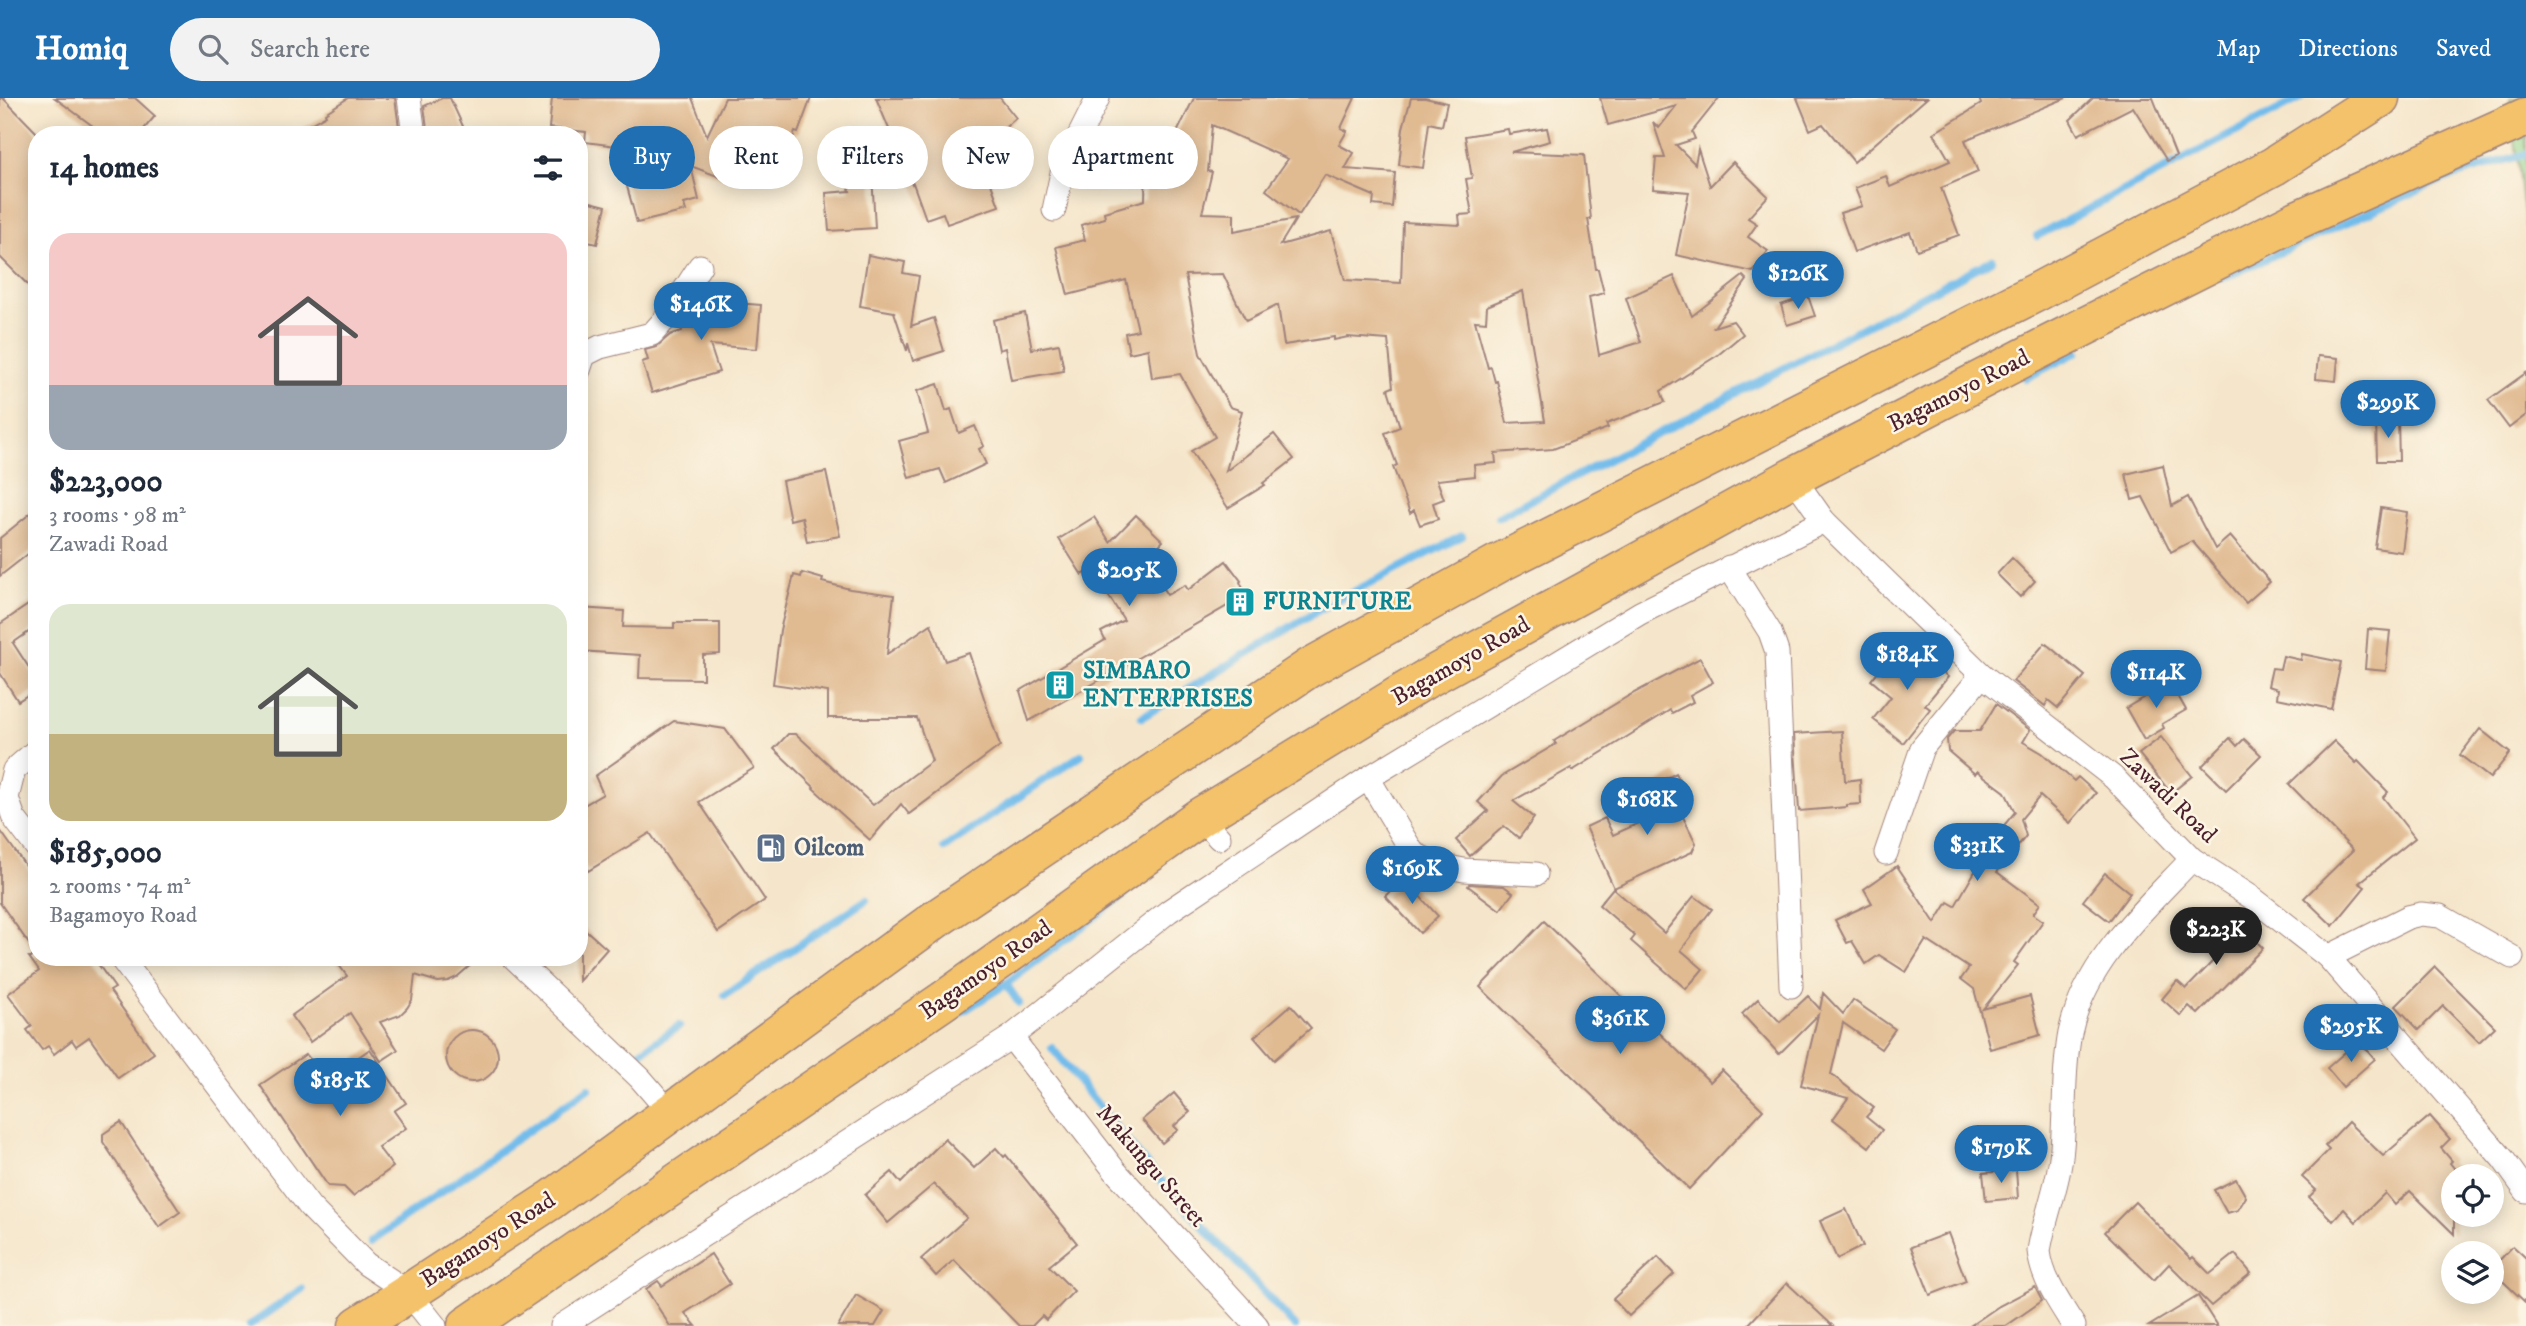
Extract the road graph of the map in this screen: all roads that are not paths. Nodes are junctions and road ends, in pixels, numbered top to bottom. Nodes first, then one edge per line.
1 (409, 98) edge
2 (1098, 98) edge
3 (2381, 98) edge
4 (2525, 117) edge
5 (413, 126) edge
6 (1054, 210) dead end
7 (700, 266) dead end
8 (588, 353) edge
9 (1793, 477) junction
10 (1824, 521) junction
11 (1729, 567) junction
12 (1982, 675) junction
13 (28, 758) edge
14 (1368, 778) junction
15 (28, 836) edge
16 (1886, 853) dead end
17 (2192, 859) junction
18 (1536, 873) dead end
19 (2328, 957) junction
20 (2512, 957) dead end
21 (127, 966) edge
22 (522, 966) edge
23 (1791, 986) dead end
24 (1011, 1037) junction
25 (671, 1114) junction
26 (2526, 1191) edge
27 (408, 1292) junction
28 (358, 1326) edge
29 (435, 1326) edge
30 (467, 1326) edge
31 (562, 1326) edge
32 (1257, 1326) edge
33 (2074, 1326) edge

1 - 5 street
2 - 6 street
3 - 25 highway, Bagamoyo Road
4 - 9 highway, Bagamoyo Road
7 - 8 street
9 - 10 street, Zawadi Road
9 - 30 highway, Bagamoyo Road
10 - 11 street
10 - 12 street, Zawadi Road
11 - 14 street
11 - 23 street
12 - 16 street
12 - 17 street, Zawadi Road
13 - 15 street
14 - 18 street
14 - 24 street
17 - 19 street, Zawadi Road
17 - 33 street
19 - 20 street
19 - 26 street, Zawadi Road
21 - 27 street
22 - 25 street
24 - 31 street
24 - 32 street, Makungu Street
25 - 27 highway, Bagamoyo Road
27 - 28 highway, Bagamoyo Road
27 - 29 street

